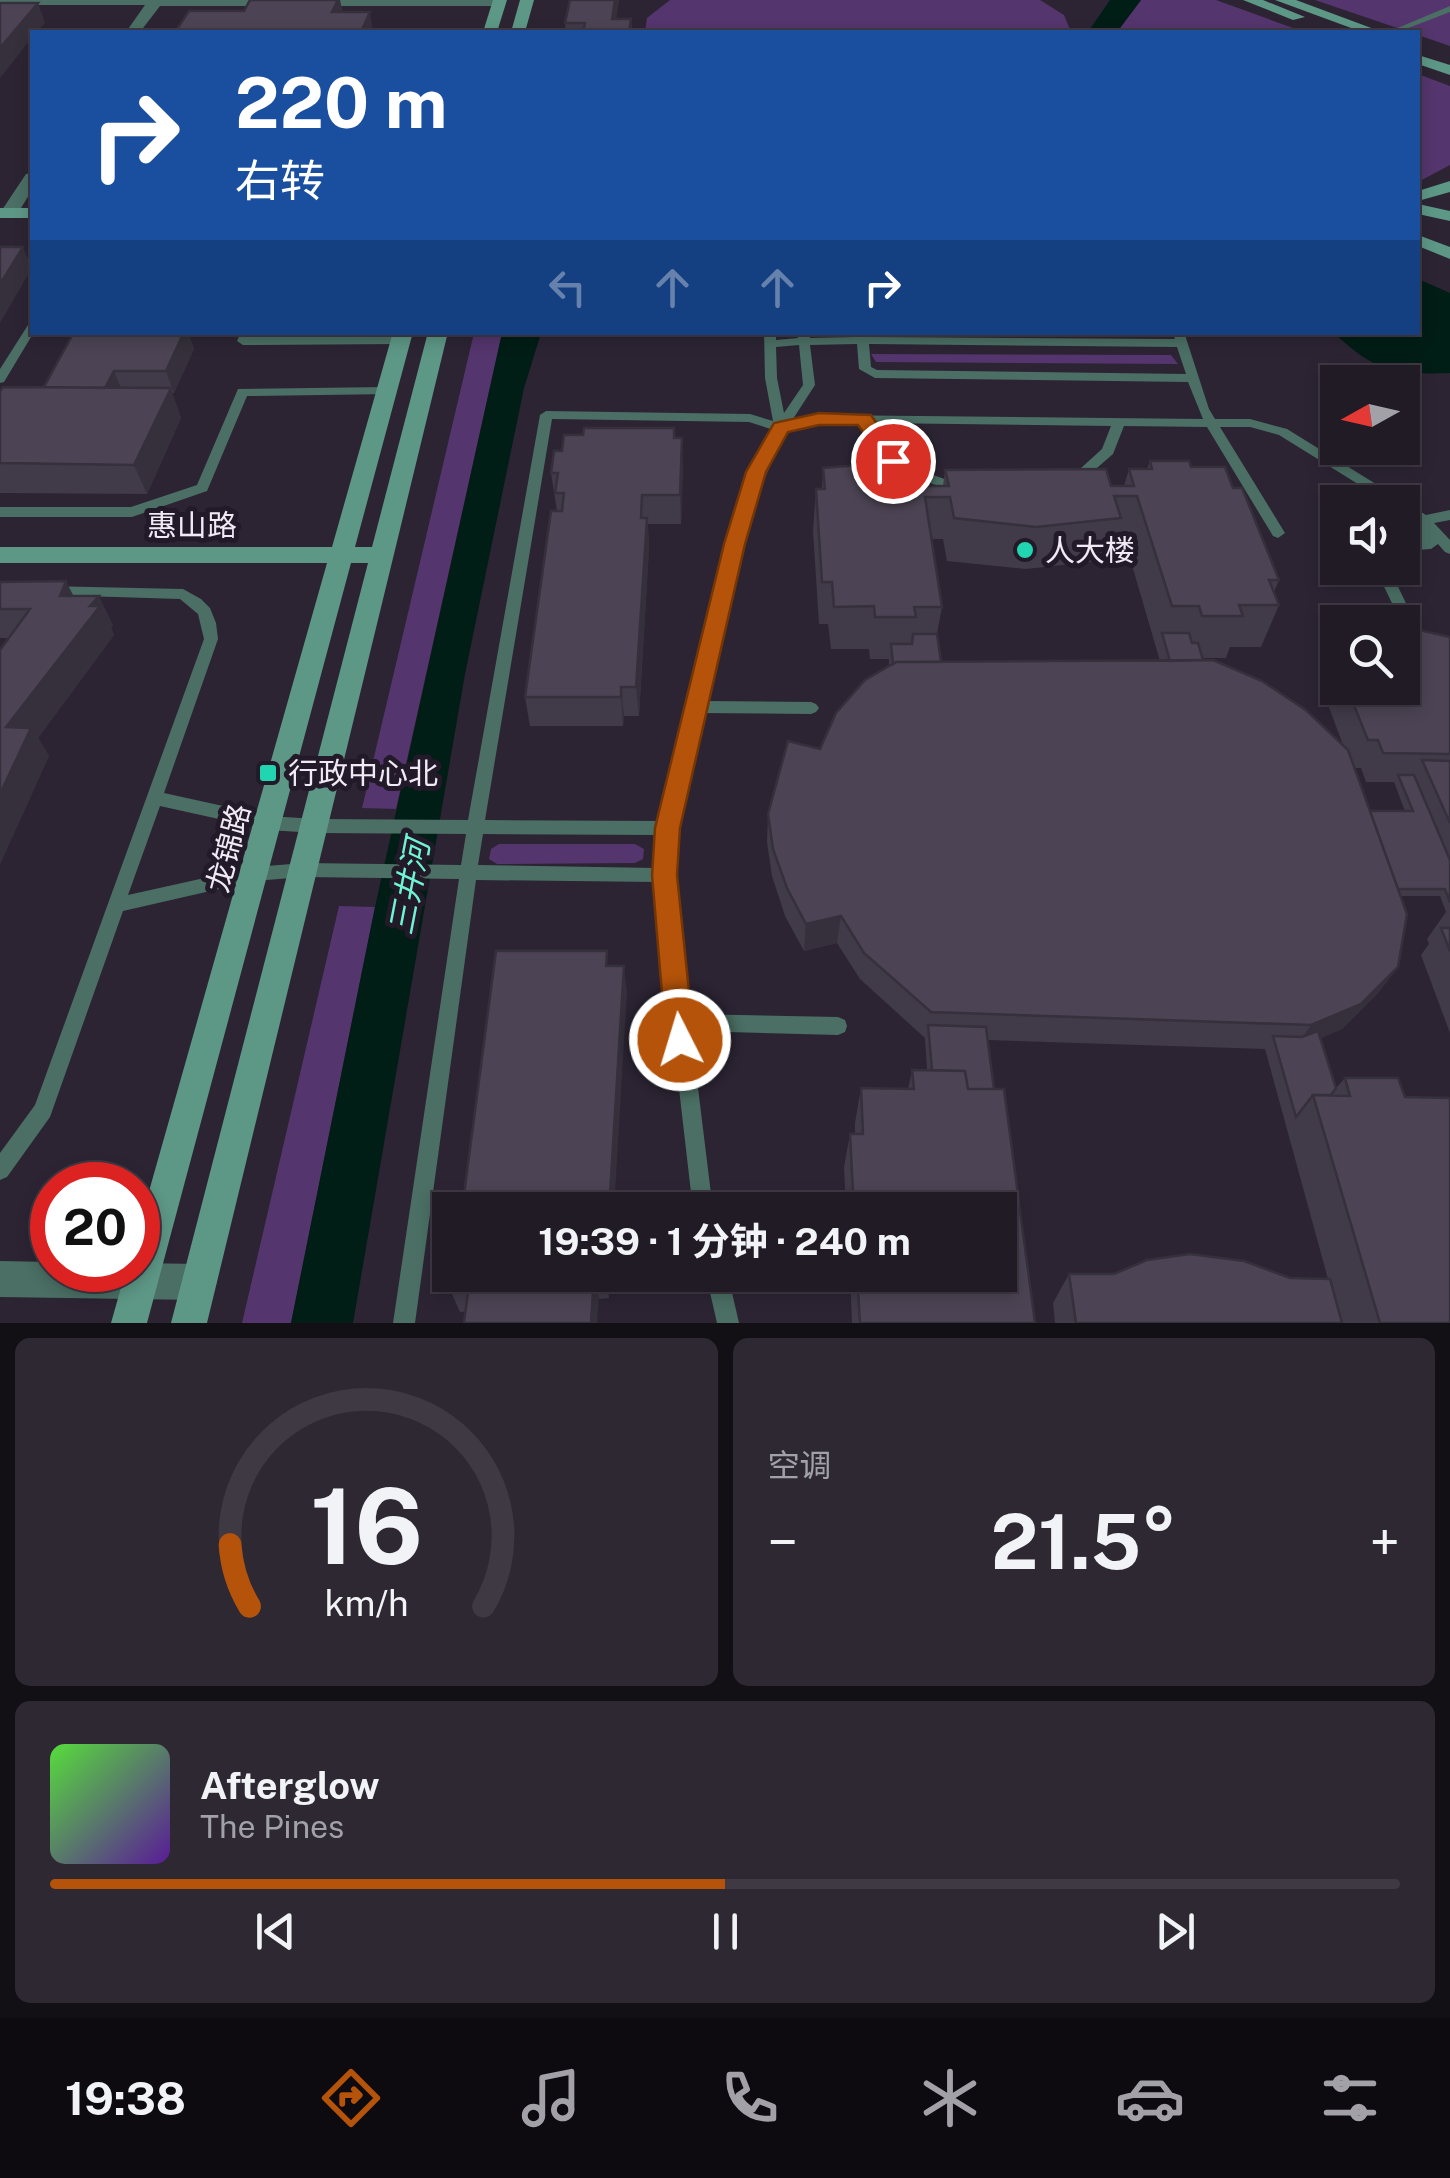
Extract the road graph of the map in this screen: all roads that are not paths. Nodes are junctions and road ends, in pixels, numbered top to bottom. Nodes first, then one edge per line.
1 (527, 0) edge
2 (1250, 0) edge
3 (1282, 0) edge
4 (0, 1) edge
5 (500, 1) edge
6 (155, 2) edge
7 (203, 8) edge
8 (1450, 9) edge
9 (134, 30) edge
10 (491, 30) edge
11 (519, 30) edge
12 (1337, 30) edge
13 (1369, 30) edge
14 (1397, 30) edge
15 (1420, 48) edge
16 (1450, 58) edge
17 (1420, 60) edge
18 (1450, 70) edge
19 (30, 181) edge
20 (1450, 186) edge
21 (1420, 195) edge
22 (12, 204) edge
23 (1420, 210) edge
24 (1450, 218) edge
25 (1420, 219) edge
26 (1420, 241) edge
27 (1450, 254) edge
28 (30, 330) edge
29 (246, 335) edge
30 (437, 335) edge
31 (402, 336) edge
32 (862, 336) edge
33 (770, 338) edge
34 (804, 338) edge
35 (1180, 338) edge
36 (1193, 378) junction
37 (0, 379) edge
38 (387, 392) junction
39 (864, 419) junction
40 (1118, 422) junction
41 (1210, 423) junction
42 (781, 428) junction
43 (1367, 485) edge
44 (1061, 486) edge
45 (982, 490) edge
46 (0, 512) edge
47 (1450, 516) edge
48 (1420, 517) edge
49 (1424, 520) junction
50 (1278, 533) dead end
51 (1420, 545) edge
52 (1424, 545) junction
53 (1449, 545) edge
54 (343, 555) junction
55 (0, 556) edge
56 (384, 556) junction
57 (39, 590) edge
58 (694, 707) junction
59 (811, 708) dead end
60 (156, 798) junction
61 (268, 823) junction
62 (316, 826) junction
63 (475, 828) junction
64 (668, 828) junction
65 (304, 870) junction
66 (469, 873) junction
67 (254, 874) junction
68 (664, 875) junction
69 (117, 904) junction
70 (678, 1022) junction
71 (838, 1026) dead end
72 (0, 1170) edge
73 (701, 1192) edge
74 (160, 1213) edge
75 (0, 1279) edge
76 (30, 1279) edge
77 (160, 1281) edge
78 (199, 1282) junction
79 (138, 1292) edge
80 (721, 1292) edge
81 (129, 1323) edge
82 (189, 1323) edge
83 (404, 1323) edge
84 (728, 1323) edge

1 - 11 main road
2 - 12 main road
3 - 13 main road
4 - 6 street
5 - 7 street
5 - 10 main road
6 - 7 street
6 - 9 street
8 - 14 lane
15 - 16 main road
17 - 18 main road
19 - 22 street
20 - 21 main road
23 - 24 main road
24 - 25 main road
26 - 27 main road
28 - 37 lane
29 - 31 lane
30 - 56 main road
31 - 38 main road, 龙锦路
32 - 34 lane
32 - 35 lane
32 - 36 lane
33 - 34 lane
33 - 42 lane
34 - 42 lane
35 - 36 lane
36 - 41 lane
38 - 46 lane
38 - 54 main road, 龙锦路
39 - 40 lane
39 - 42 lane
39 - 45 lane
40 - 41 lane
40 - 44 lane
41 - 43 lane
41 - 50 lane
42 - 58 lane
42 - 63 lane
47 - 49 lane
48 - 49 lane
49 - 52 lane
49 - 53 lane
51 - 52 lane
52 - 53 lane
54 - 55 main road, 惠山路
54 - 56 main road, 惠山路
54 - 61 main road, 龙锦路
56 - 62 main road
57 - 60 lane
58 - 59 lane
58 - 64 lane
60 - 61 lane
60 - 69 lane
61 - 62 lane
61 - 67 main road, 龙锦路
62 - 63 lane
62 - 65 main road
63 - 64 lane
63 - 66 lane
64 - 68 lane
65 - 66 lane
65 - 67 lane
65 - 78 main road
66 - 68 lane
66 - 83 lane
67 - 69 lane
67 - 74 main road, 龙锦路
68 - 70 lane
69 - 72 lane
70 - 71 lane
70 - 73 lane
75 - 76 street
77 - 78 street
78 - 82 main road
79 - 81 main road, 龙锦路
80 - 84 lane

